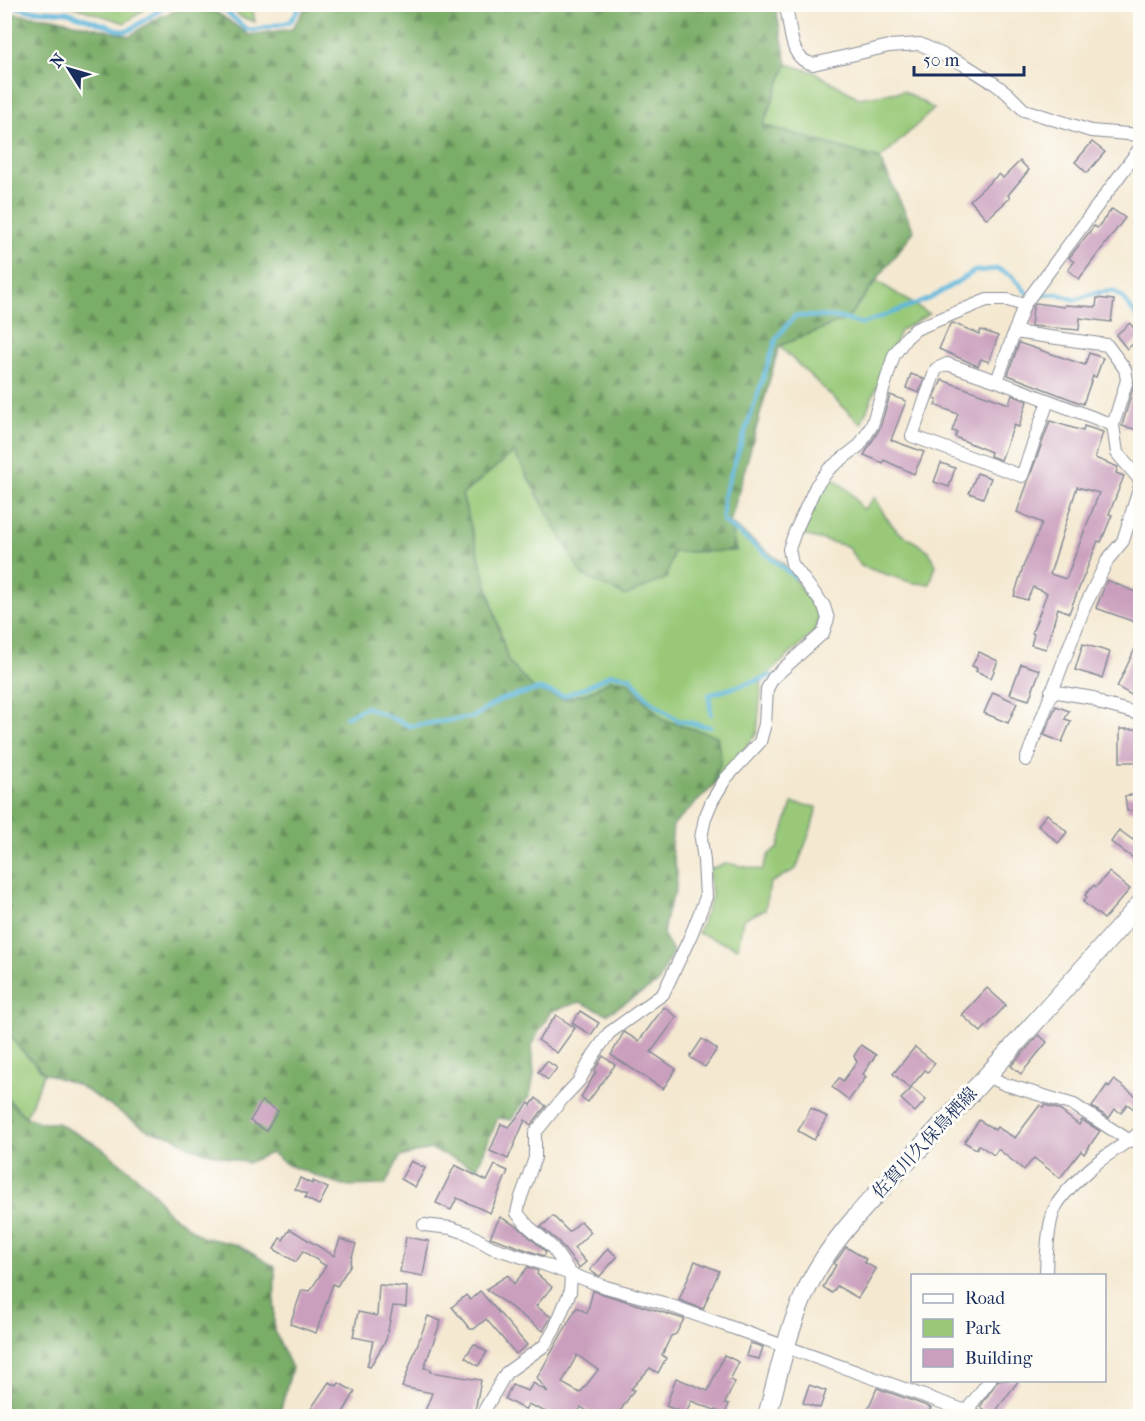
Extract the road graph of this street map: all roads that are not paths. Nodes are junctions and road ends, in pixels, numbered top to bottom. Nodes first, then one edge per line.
1 (785, 4) edge
2 (1140, 135) edge
3 (1140, 148) edge
4 (1024, 304) junction
5 (1014, 332) junction
6 (997, 381) junction
7 (1048, 401) junction
8 (1113, 425) junction
9 (1140, 487) edge
10 (1051, 691) junction
11 (1140, 714) edge
12 (1026, 760) dead end
13 (1140, 904) edge
14 (988, 1076) junction
15 (1140, 1132) edge
16 (1130, 1141) junction
17 (424, 1225) dead end
18 (571, 1274) junction
19 (1046, 1274) edge
20 (785, 1347) junction
21 (989, 1382) edge
22 (968, 1414) edge
23 (484, 1416) edge
24 (767, 1416) edge

1 - 2 street
3 - 4 street
4 - 5 street
4 - 18 street
5 - 6 street
5 - 8 street
6 - 7 street
6 - 7 street
7 - 8 street
8 - 9 street
9 - 10 street
10 - 11 street
10 - 12 street
13 - 14 main road, 佐賀川久保鳥栖線
14 - 16 street
14 - 20 main road, 佐賀川久保鳥栖線
15 - 16 street
16 - 19 street
17 - 18 street
18 - 20 street
18 - 23 street
20 - 22 street
20 - 24 main road, 佐賀川久保鳥栖線
21 - 22 street

